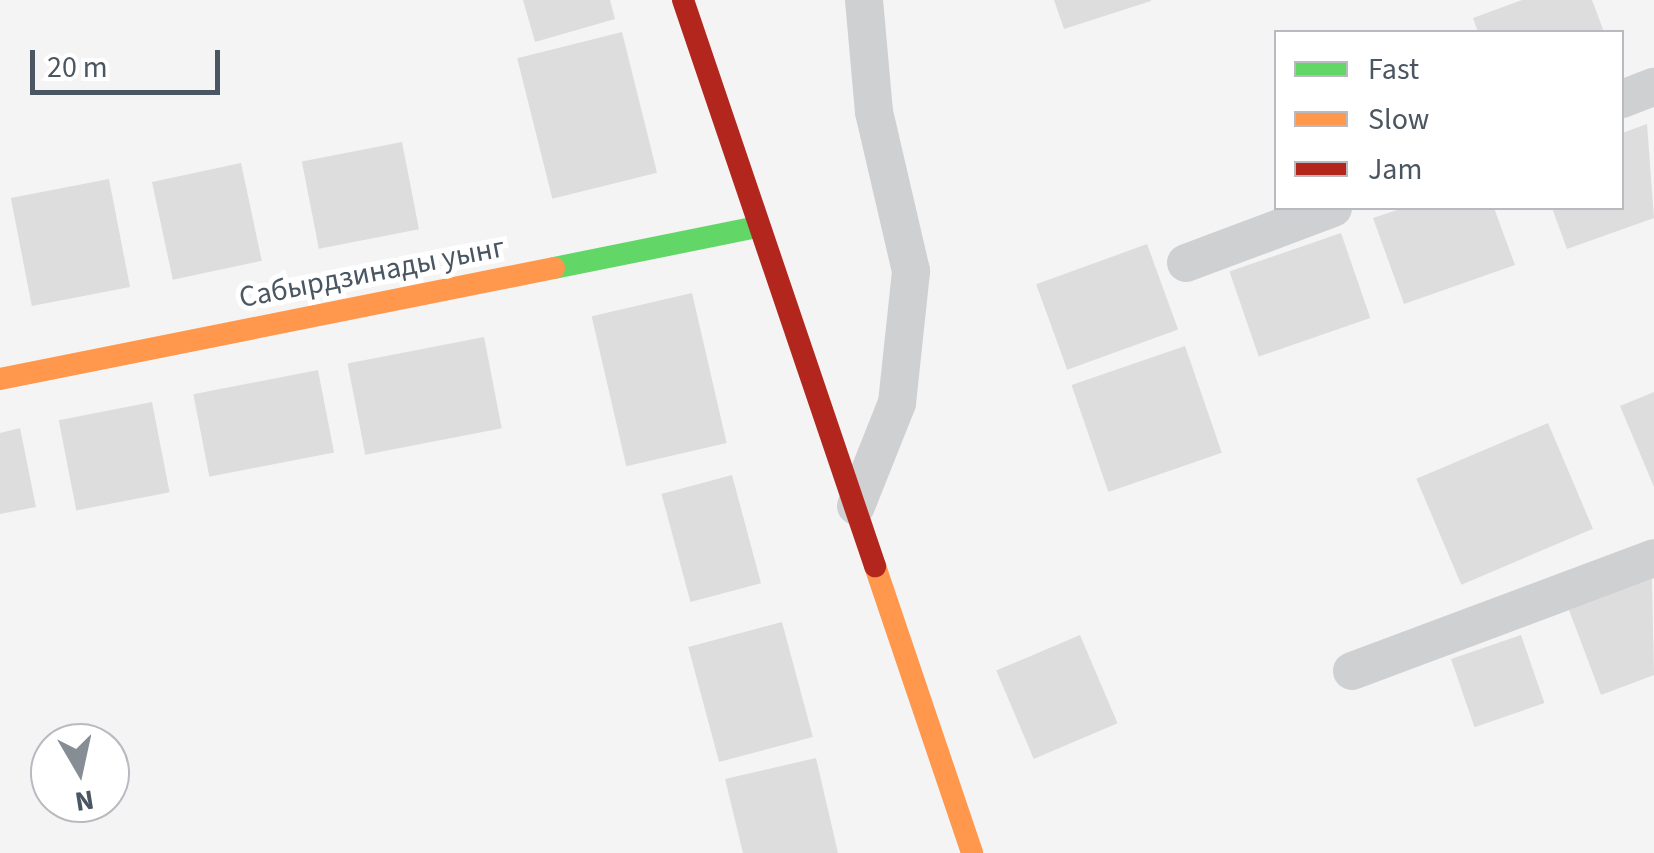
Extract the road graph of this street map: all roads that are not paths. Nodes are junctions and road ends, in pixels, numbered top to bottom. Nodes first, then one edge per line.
1 (683, 0) edge
2 (864, 0) edge
3 (1654, 87) edge
4 (1624, 98) edge
5 (1328, 210) edge
6 (757, 227) junction
7 (1186, 263) dead end
8 (0, 379) edge
9 (856, 506) junction
10 (1654, 558) edge
11 (1352, 671) dead end
12 (972, 853) edge

1 - 6 street
2 - 9 lane
3 - 4 lane
5 - 7 lane
6 - 8 street, Сабырдзинады уынг
6 - 9 street
9 - 12 street
10 - 11 lane

